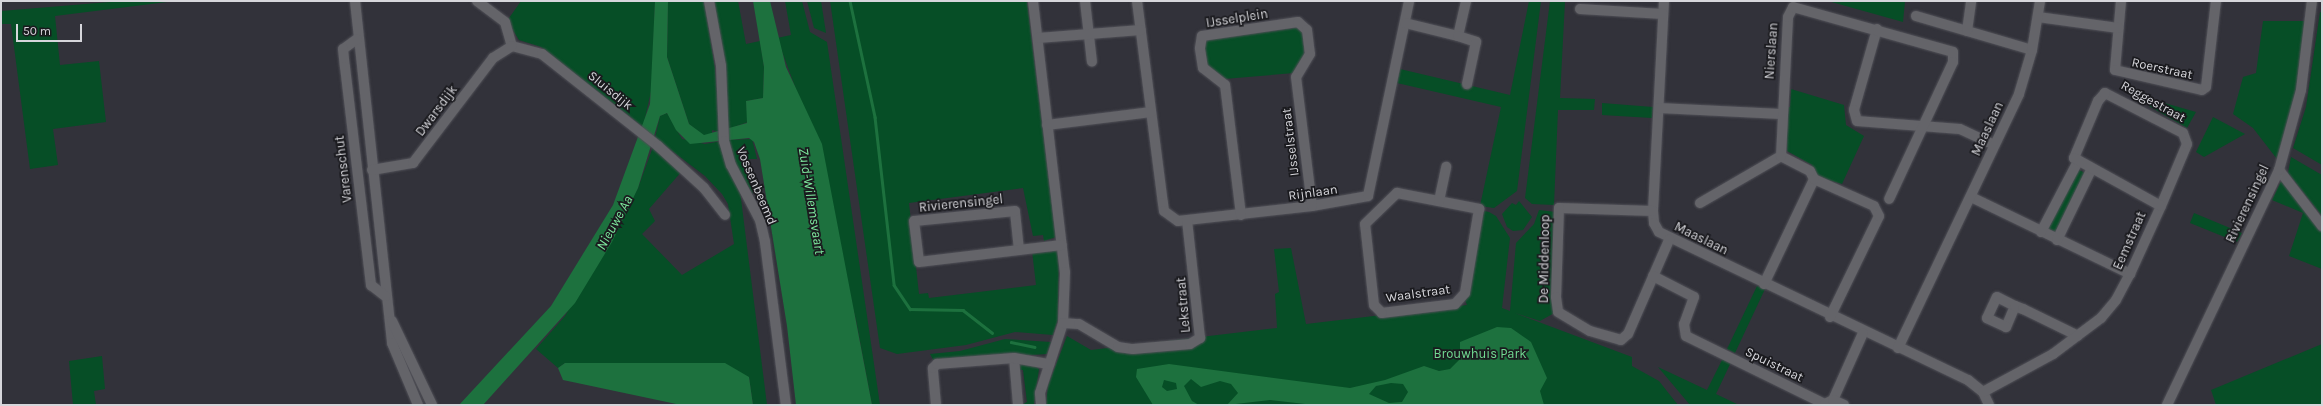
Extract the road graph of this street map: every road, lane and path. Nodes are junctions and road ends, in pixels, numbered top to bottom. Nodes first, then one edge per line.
1 (477, 1) edge
2 (709, 1) edge
3 (1033, 1) edge
4 (1086, 1) edge
5 (1137, 1) edge
6 (1409, 1) edge
7 (1466, 1) edge
8 (1664, 1) edge
9 (1971, 1) edge
10 (2040, 1) edge
11 (2121, 1) edge
12 (2216, 1) edge
13 (2312, 1) edge
14 (355, 2) edge
15 (1580, 10) dead end
16 (1663, 14) junction
17 (1916, 16) dead end
18 (2038, 17) junction
19 (1404, 23) junction
20 (2118, 28) junction
21 (1877, 29) junction
22 (1141, 30) junction
23 (1967, 31) junction
24 (1089, 33) junction
25 (1458, 36) junction
26 (1038, 38) junction
27 (357, 39) junction
28 (512, 46) junction
29 (2032, 50) junction
30 (1092, 62) dead end
31 (1296, 74) joint
32 (1467, 84) dead end
33 (1660, 108) junction
34 (1152, 112) junction
35 (1781, 114) junction
36 (1047, 125) junction
37 (1920, 127) junction
38 (2187, 144) joint
39 (1994, 145) junction
40 (1781, 156) junction
41 (2077, 163) junction
42 (1446, 167) dead end
43 (372, 170) junction
44 (2091, 170) junction
45 (2279, 170) junction
46 (1814, 179) junction
47 (1368, 196) junction
48 (1971, 197) junction
49 (1889, 199) dead end
50 (1439, 201) junction
51 (1700, 203) dead end
52 (1312, 206) junction
53 (2161, 206) junction
54 (1378, 209) junction
55 (1653, 211) junction
56 (725, 215) dead end
57 (1242, 215) junction
58 (1187, 221) junction
59 (2322, 226) edge
60 (2042, 232) junction
61 (1669, 240) junction
62 (2057, 240) junction
63 (1062, 245) junction
64 (1019, 250) junction
65 (2130, 274) junction
66 (1654, 276) junction
67 (1764, 284) junction
68 (385, 296) junction
69 (2015, 306) dead end
70 (1830, 317) junction
71 (1063, 323) junction
72 (1863, 333) junction
73 (2078, 336) junction
74 (1898, 348) junction
75 (1014, 358) junction
76 (1049, 364) junction
77 (1983, 392) junction
78 (1827, 403) edge
79 (422, 404) edge
80 (786, 405) edge
81 (936, 405) edge
82 (1018, 405) edge
83 (1041, 405) edge
84 (1844, 405) edge
85 (1989, 405) edge
86 (2167, 405) edge

1 - 28 street
2 - 80 street, Vossenbeemd
3 - 26 street
4 - 24 street
5 - 22 street, Rijnlaan
6 - 19 street
7 - 25 street
8 - 16 street, Maaslaan
9 - 23 street
10 - 18 street, Maaslaan
11 - 20 street, Roerstraat
12 - 20 street, Roerstraat
13 - 45 street, Rivierensingel
14 - 27 street, Varenschut
15 - 16 street
16 - 33 street, Maaslaan
17 - 23 street
18 - 20 street
18 - 29 street, Maaslaan
19 - 25 street
19 - 47 street
21 - 35 street, Nierslaan
21 - 37 street
21 - 37 street, Nierslaan
22 - 24 street
22 - 34 street, Rijnlaan
23 - 29 street
24 - 26 street
24 - 30 street
25 - 32 street
26 - 36 street
27 - 43 street, Varenschut
27 - 68 street, Varenschut
28 - 43 street, Dwarsdijk
28 - 56 street, Sluisdijk
29 - 39 street, Maaslaan
31 - 52 street, IJsselstraat
31 - 57 street, IJsselplein
33 - 35 street
33 - 55 street, Maaslaan
34 - 36 street
34 - 58 street, Rijnlaan
35 - 40 street
36 - 63 street
37 - 39 street
37 - 49 street, Nierslaan
38 - 41 street, Reggestraat
38 - 53 street, Eemstraat
39 - 48 street, Maaslaan
40 - 46 street
40 - 51 street
41 - 44 street
41 - 60 street, Reggestraat
42 - 50 street
43 - 68 street, Varenschut
44 - 53 street
44 - 62 street
45 - 59 street
45 - 86 street, Rivierensingel
46 - 67 street
46 - 70 street
47 - 52 street, Rijnlaan
47 - 54 street
48 - 60 street
48 - 74 street, Maaslaan
50 - 54 street, Waalstraat
50 - 54 street, Waalstraat
52 - 57 street, Rijnlaan
53 - 65 street, Eemstraat
55 - 61 street, Maaslaan
55 - 66 street, De Middenloop
57 - 58 street, Rijnlaan
58 - 71 street, Lekstraat
60 - 62 street
61 - 66 street
61 - 67 street, Maaslaan
62 - 65 street
63 - 64 street, Rivierensingel
63 - 71 street
64 - 64 street, Rivierensingel
65 - 73 street, Eemstraat
66 - 78 street, Spuistraat
67 - 70 street, Maaslaan
68 - 79 street, Varenschut
69 - 73 street
70 - 72 street, Maaslaan
71 - 76 street
72 - 74 street, Maaslaan
72 - 78 street
73 - 77 street, Eemstraat
74 - 77 street, Maaslaan
75 - 76 street
75 - 81 street
75 - 82 street
76 - 83 street
77 - 85 street, Maaslaan
78 - 84 street, Spuistraat

